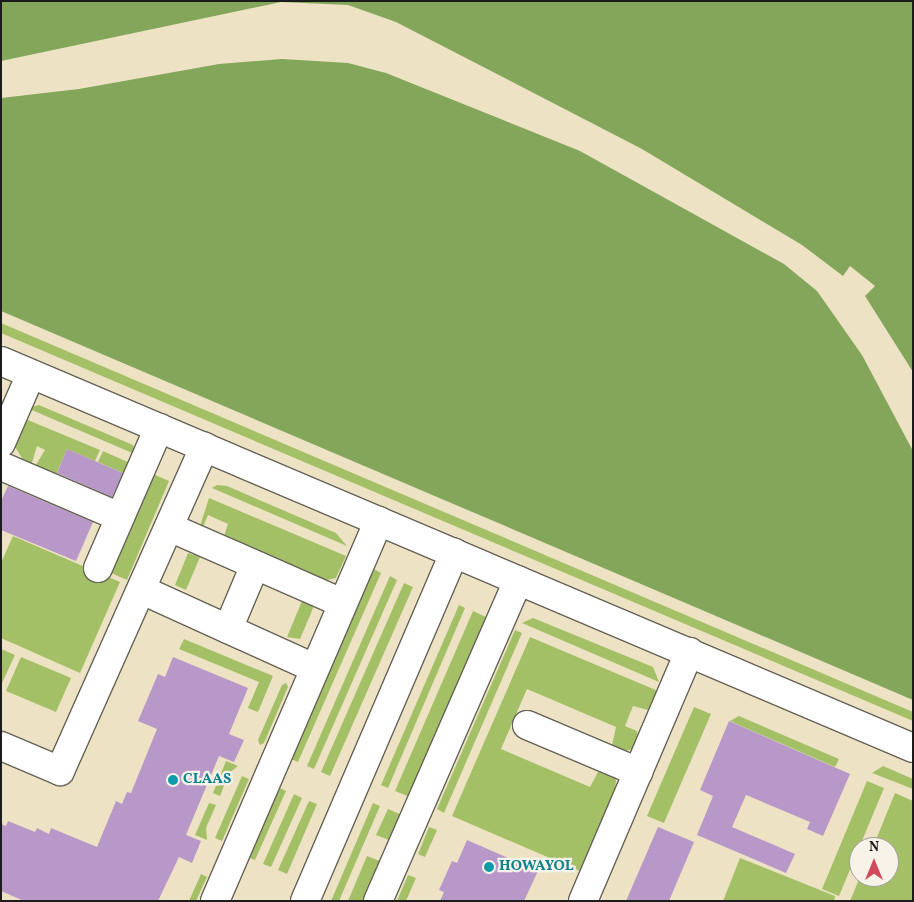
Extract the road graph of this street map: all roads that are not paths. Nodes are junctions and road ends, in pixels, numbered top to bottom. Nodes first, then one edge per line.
1 (1, 361) edge
2 (31, 374) junction
3 (159, 428) junction
4 (1, 443) edge
5 (204, 447) junction
6 (1, 466) edge
7 (120, 517) junction
8 (380, 521) junction
9 (169, 527) junction
10 (454, 553) junction
11 (255, 565) junction
12 (98, 568) dead end
13 (518, 580) junction
14 (142, 590) junction
15 (342, 603) junction
16 (228, 629) junction
17 (689, 652) junction
18 (314, 668) junction
19 (527, 725) dead end
20 (1, 746) edge
21 (913, 748) edge
22 (638, 772) junction
23 (215, 901) edge
24 (305, 901) edge
25 (378, 901) edge
26 (584, 901) edge

1 - 2 street
2 - 3 street
2 - 4 street
3 - 5 street
3 - 7 street
5 - 8 street
5 - 9 street
6 - 7 street
7 - 12 street
8 - 10 street
8 - 15 street
9 - 11 street
9 - 14 street
10 - 13 street
10 - 24 street
11 - 15 street
11 - 16 street
13 - 17 street
13 - 25 street
14 - 16 street
14 - 20 street
15 - 18 street
16 - 18 street
17 - 21 street
17 - 22 street
18 - 23 street
19 - 22 street
22 - 26 street

